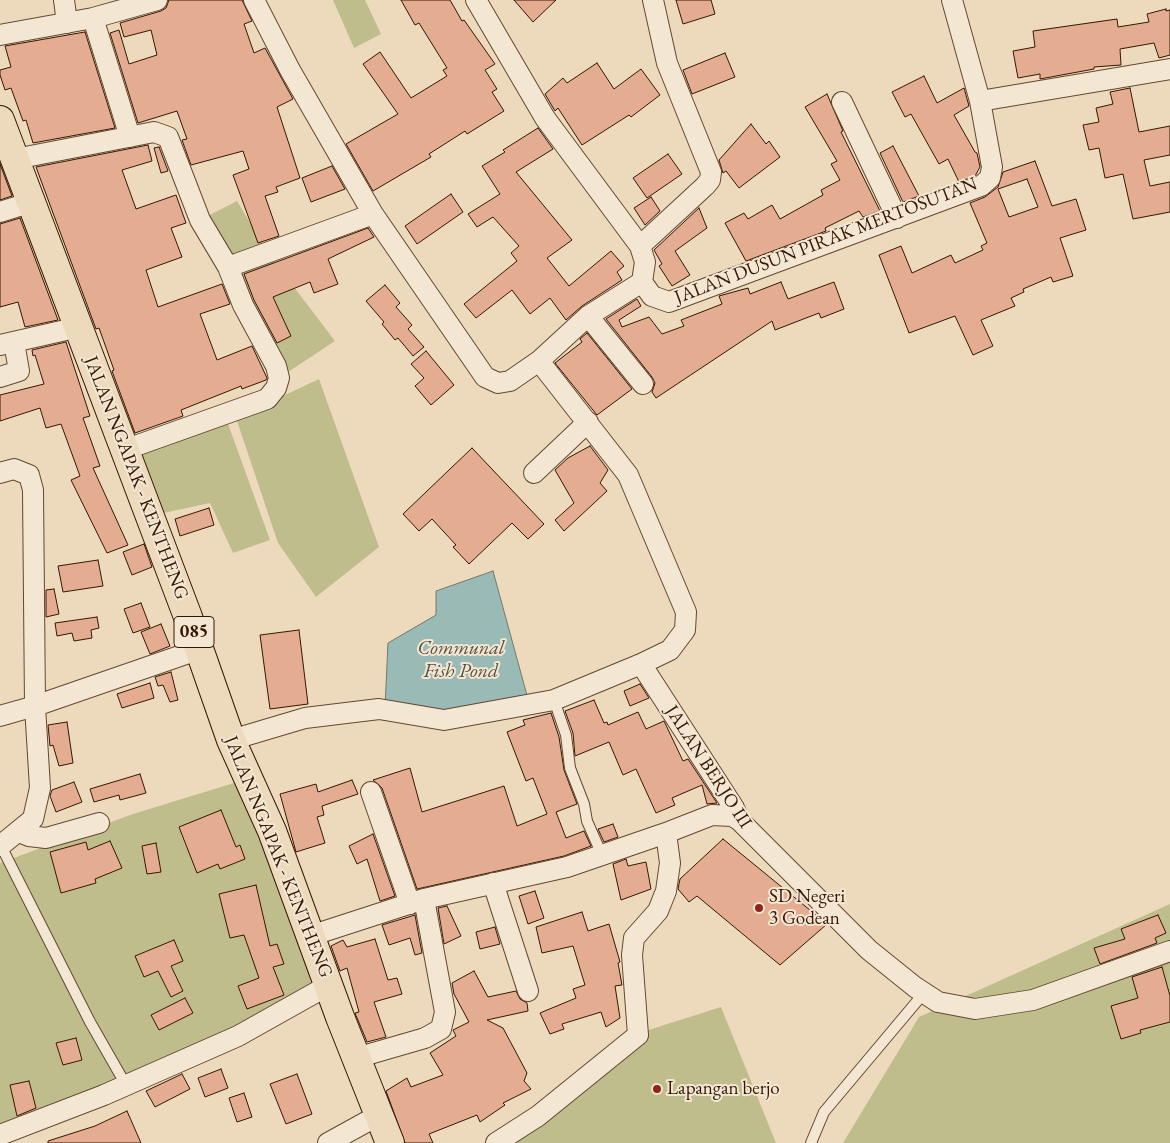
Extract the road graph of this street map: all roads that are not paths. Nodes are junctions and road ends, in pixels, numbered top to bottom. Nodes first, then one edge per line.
1 (64, 0) edge
2 (157, 0) edge
3 (254, 0) edge
4 (476, 0) edge
5 (653, 0) edge
6 (952, 0) edge
7 (93, 18) junction
8 (68, 23) junction
9 (0, 35) edge
10 (1170, 69) edge
11 (980, 101) junction
12 (842, 102) dead end
13 (0, 120) edge
14 (130, 137) junction
15 (15, 159) junction
16 (32, 202) junction
17 (0, 212) edge
18 (373, 214) junction
19 (897, 218) junction
20 (640, 246) junction
21 (228, 267) junction
22 (642, 282) junction
23 (588, 316) junction
24 (79, 327) junction
25 (7, 344) edge
26 (539, 361) junction
27 (0, 377) edge
28 (643, 384) dead end
29 (588, 422) junction
30 (124, 450) junction
31 (534, 472) dead end
32 (0, 473) edge
33 (200, 649) junction
34 (641, 664) junction
35 (554, 700) junction
36 (35, 706) junction
37 (0, 716) edge
38 (231, 740) junction
39 (371, 792) dead end
40 (739, 820) junction
41 (99, 823) dead end
42 (19, 832) junction
43 (666, 834) junction
44 (0, 846) edge
45 (602, 855) junction
46 (493, 884) junction
47 (417, 901) junction
48 (310, 936) junction
49 (1170, 951) edge
50 (329, 984) junction
51 (528, 991) dead end
52 (924, 993) junction
53 (356, 1058) junction
54 (126, 1085) junction
55 (379, 1115) junction
56 (0, 1135) edge
57 (328, 1143) edge
58 (390, 1143) edge
59 (496, 1143) edge
60 (811, 1143) edge

1 - 8 street
2 - 7 street
3 - 18 street
4 - 20 street
5 - 20 street
6 - 11 street
7 - 8 street
7 - 14 street
8 - 9 street
10 - 11 street
11 - 19 street, JALAN DUSUN PIRAK MERTOSUTAN
12 - 19 street
13 - 15 main road, JALAN NGAPAK - KENTHENG / 085
14 - 15 street
14 - 21 street
15 - 16 main road, JALAN NGAPAK - KENTHENG / 085
16 - 17 street
16 - 24 main road, JALAN NGAPAK - KENTHENG / 085
18 - 21 street
18 - 26 street
19 - 22 street, JALAN DUSUN PIRAK MERTOSUTAN
20 - 22 street
21 - 30 street
22 - 23 street
23 - 26 street
23 - 28 street
24 - 25 street
24 - 30 main road, JALAN NGAPAK - KENTHENG / 085
25 - 27 street
26 - 29 street
29 - 31 street
29 - 34 street
30 - 33 main road, JALAN NGAPAK - KENTHENG / 085
32 - 36 street
33 - 36 street
33 - 38 main road, JALAN NGAPAK - KENTHENG / 085
34 - 35 street
34 - 40 street, JALAN BERJO III
35 - 38 street
35 - 45 lane
36 - 37 street
36 - 42 street
38 - 48 main road, JALAN NGAPAK - KENTHENG / 085
39 - 47 street
40 - 43 street
40 - 52 street, JALAN BERJO III
41 - 42 street
42 - 44 street
43 - 45 street
43 - 59 street
44 - 54 lane
45 - 46 street
46 - 47 street
46 - 51 street
47 - 48 street
47 - 53 street
48 - 50 main road, JALAN NGAPAK - KENTHENG / 085
49 - 52 street, JALAN BERJO III
50 - 53 main road, JALAN NGAPAK - KENTHENG / 085
50 - 54 street
52 - 60 lane
53 - 55 main road, JALAN NGAPAK - KENTHENG / 085
54 - 56 street
55 - 57 street
55 - 58 main road, JALAN NGAPAK - KENTHENG / 085

